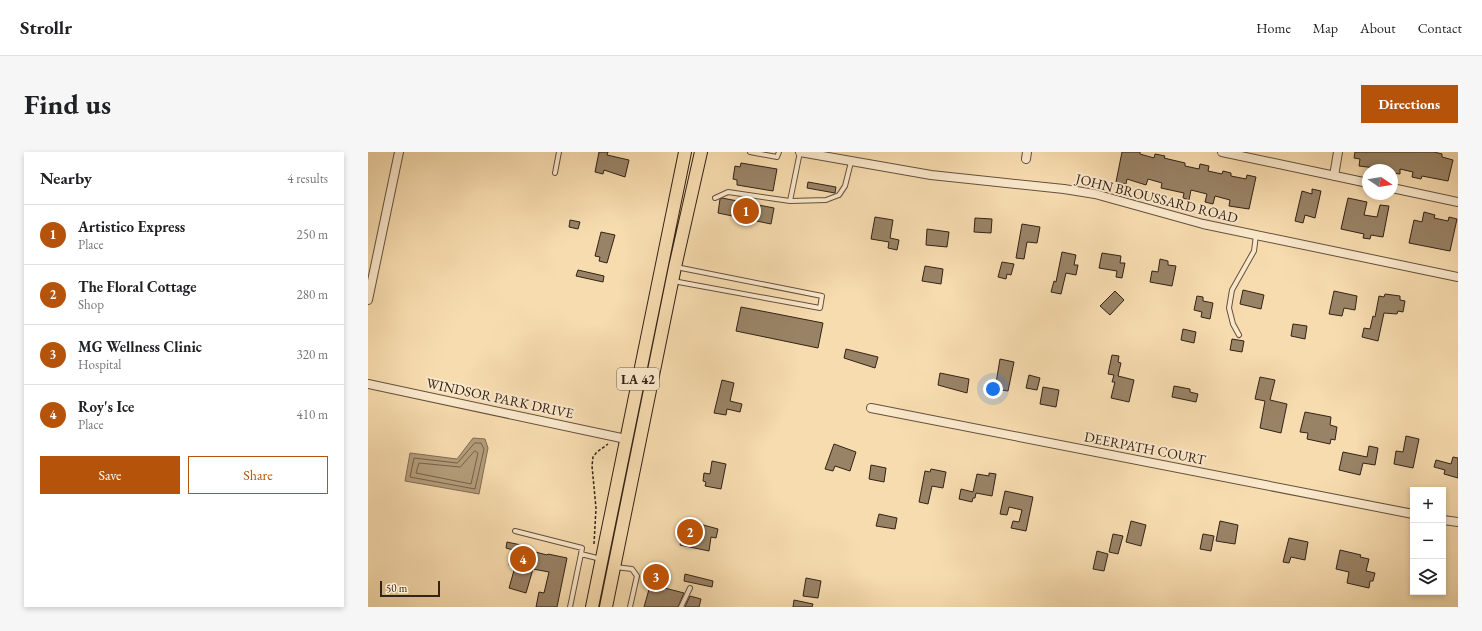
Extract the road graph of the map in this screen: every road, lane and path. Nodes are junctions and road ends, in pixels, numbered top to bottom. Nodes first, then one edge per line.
1 (399, 152) edge
2 (559, 152) edge
3 (685, 152) edge
4 (701, 152) edge
5 (750, 152) edge
6 (779, 152) edge
7 (800, 152) edge
8 (1222, 152) edge
9 (1338, 152) edge
10 (763, 153) edge
11 (851, 162) junction
12 (555, 173) dead end
13 (1334, 176) junction
14 (1362, 182) edge
15 (1398, 189) edge
16 (715, 198) dead end
17 (790, 201) junction
18 (1458, 202) edge
19 (1256, 235) junction
20 (675, 267) junction
21 (1458, 277) edge
22 (673, 281) junction
23 (368, 300) edge
24 (1239, 335) dead end
25 (368, 384) edge
26 (871, 408) dead end
27 (626, 438) junction
28 (613, 441) dead end
29 (620, 466) junction
30 (1410, 513) edge
31 (1446, 520) edge
32 (623, 522) junction
33 (1458, 522) edge
34 (515, 531) dead end
35 (581, 554) junction
36 (597, 558) junction
37 (615, 567) junction
38 (596, 588) junction
39 (690, 588) dead end
40 (570, 607) edge
41 (592, 607) edge
42 (599, 607) edge
43 (606, 607) edge
44 (630, 607) edge
45 (681, 607) edge

1 - 23 street
2 - 12 lane
3 - 27 main road, LA 42
4 - 20 main road, LA 42
5 - 10 lane
6 - 10 lane
7 - 11 street, JOHN BROUSSARD ROAD
7 - 17 lane
8 - 13 street
9 - 13 street
11 - 17 lane
11 - 19 street, JOHN BROUSSARD ROAD
13 - 14 street
15 - 18 street
16 - 17 lane
19 - 21 street, JOHN BROUSSARD ROAD
19 - 24 lane
20 - 22 main road, LA 42
20 - 22 lane
22 - 32 main road, LA 42
25 - 27 street, WINDSOR PARK DRIVE
26 - 30 street, DEERPATH COURT
27 - 29 main road, LA 42
28 - 36 path
29 - 32 main road
29 - 36 main road, LA 42
31 - 33 street
32 - 37 main road, LA 42
34 - 35 lane
35 - 36 lane
35 - 40 lane
36 - 38 main road, LA 42
37 - 43 main road, LA 42
37 - 44 lane
38 - 41 main road, LA 42
38 - 42 main road
39 - 45 lane

